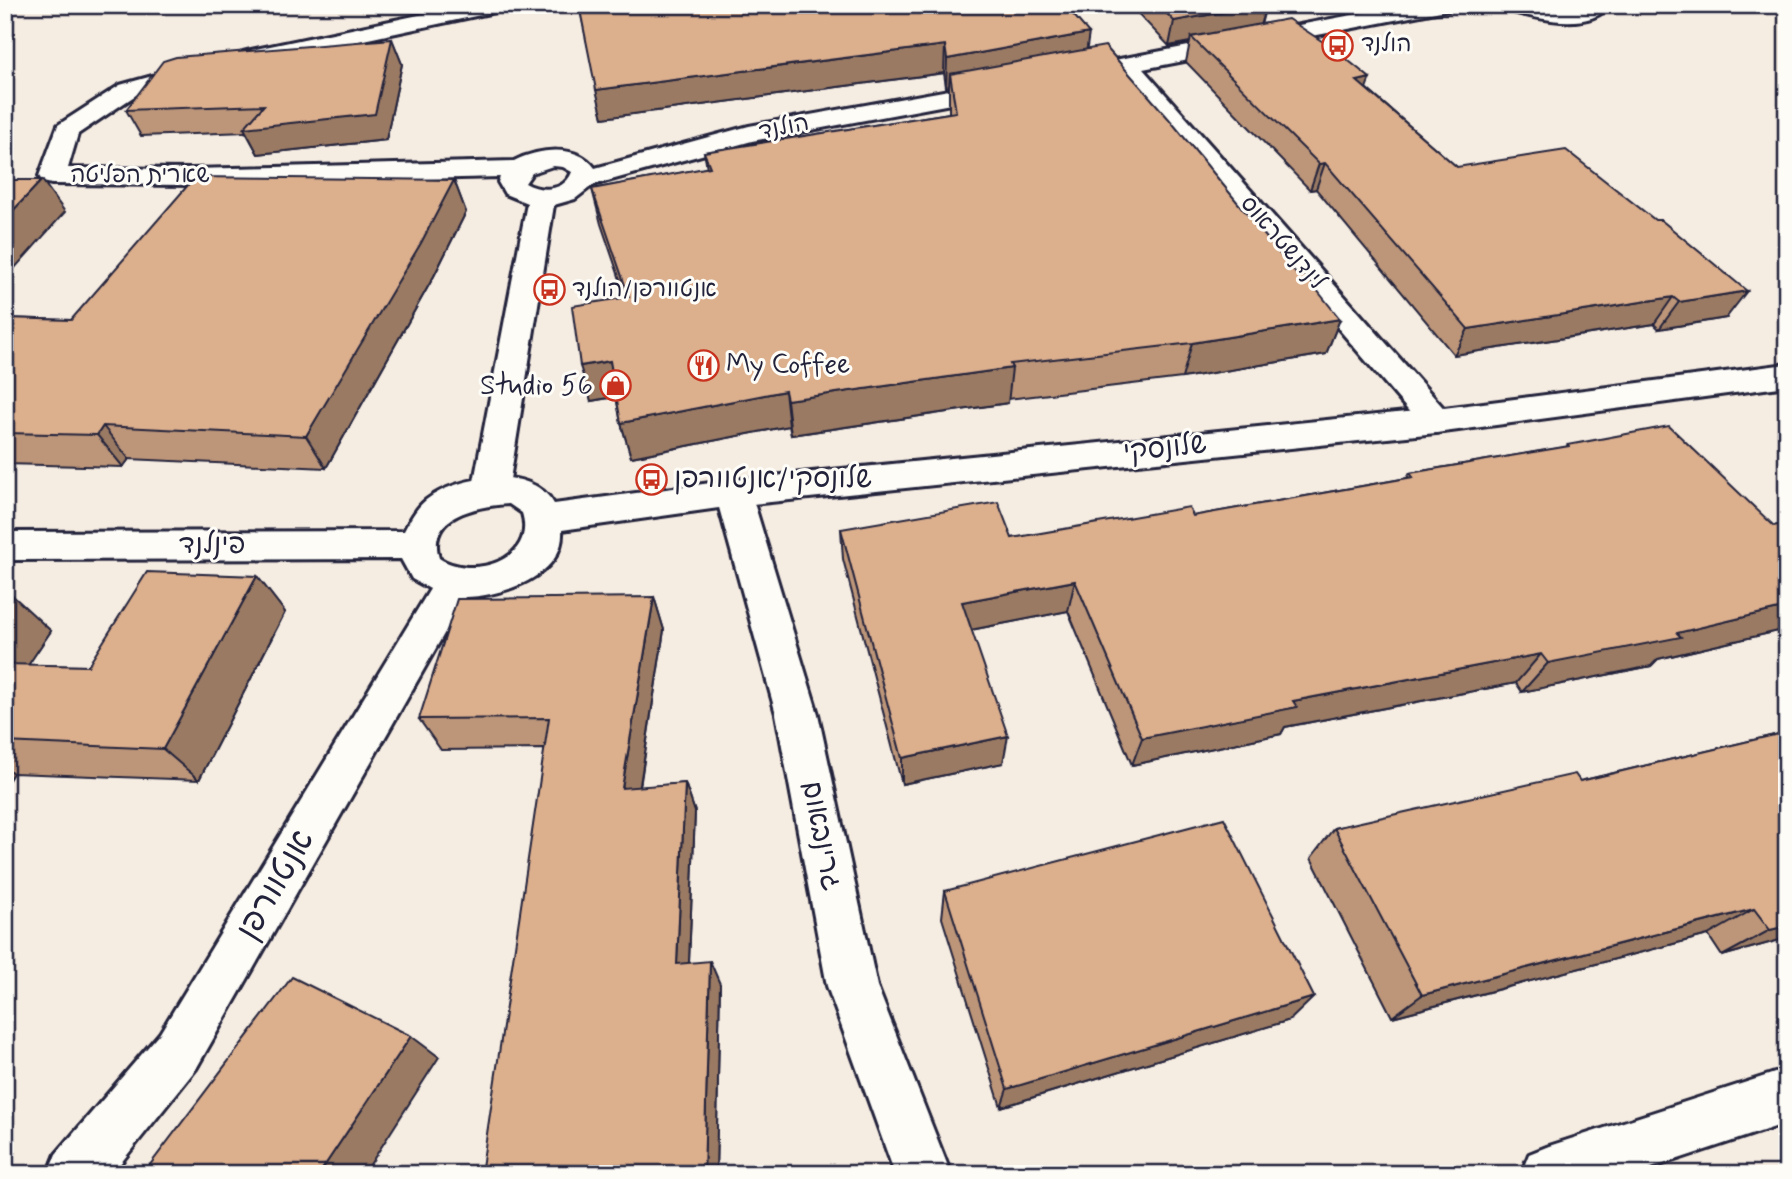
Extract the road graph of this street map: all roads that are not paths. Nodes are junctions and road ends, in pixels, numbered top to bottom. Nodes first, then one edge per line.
1 (499, 5) edge
2 (1441, 5) edge
3 (1514, 5) edge
4 (1599, 5) edge
5 (1127, 65) junction
6 (1046, 80) edge
7 (1019, 85) edge
8 (519, 169) junction
9 (584, 179) junction
10 (542, 197) junction
11 (1787, 375) edge
12 (1436, 421) junction
13 (491, 492) junction
14 (733, 493) junction
15 (542, 519) junction
16 (5, 545) edge
17 (419, 545) junction
18 (455, 582) junction
19 (1787, 1096) edge
20 (76, 1174) edge
21 (923, 1174) edge
22 (1549, 1174) edge

1 - 8 street, שארית הפליטה
2 - 5 street
3 - 4 street
5 - 6 street
5 - 12 street, לינדנשטראוס
7 - 9 street, הולנד
8 - 9 street
8 - 10 street
9 - 10 street, הולנד
10 - 13 street
11 - 12 street, שלונסקי
12 - 14 street, שלונסקי
13 - 15 street
13 - 17 street
14 - 15 street, שלונסקי
14 - 21 street, גרינבאום
15 - 18 street
16 - 17 street, פינלנד
17 - 18 street
18 - 20 street, אנטוורפן
19 - 22 street

